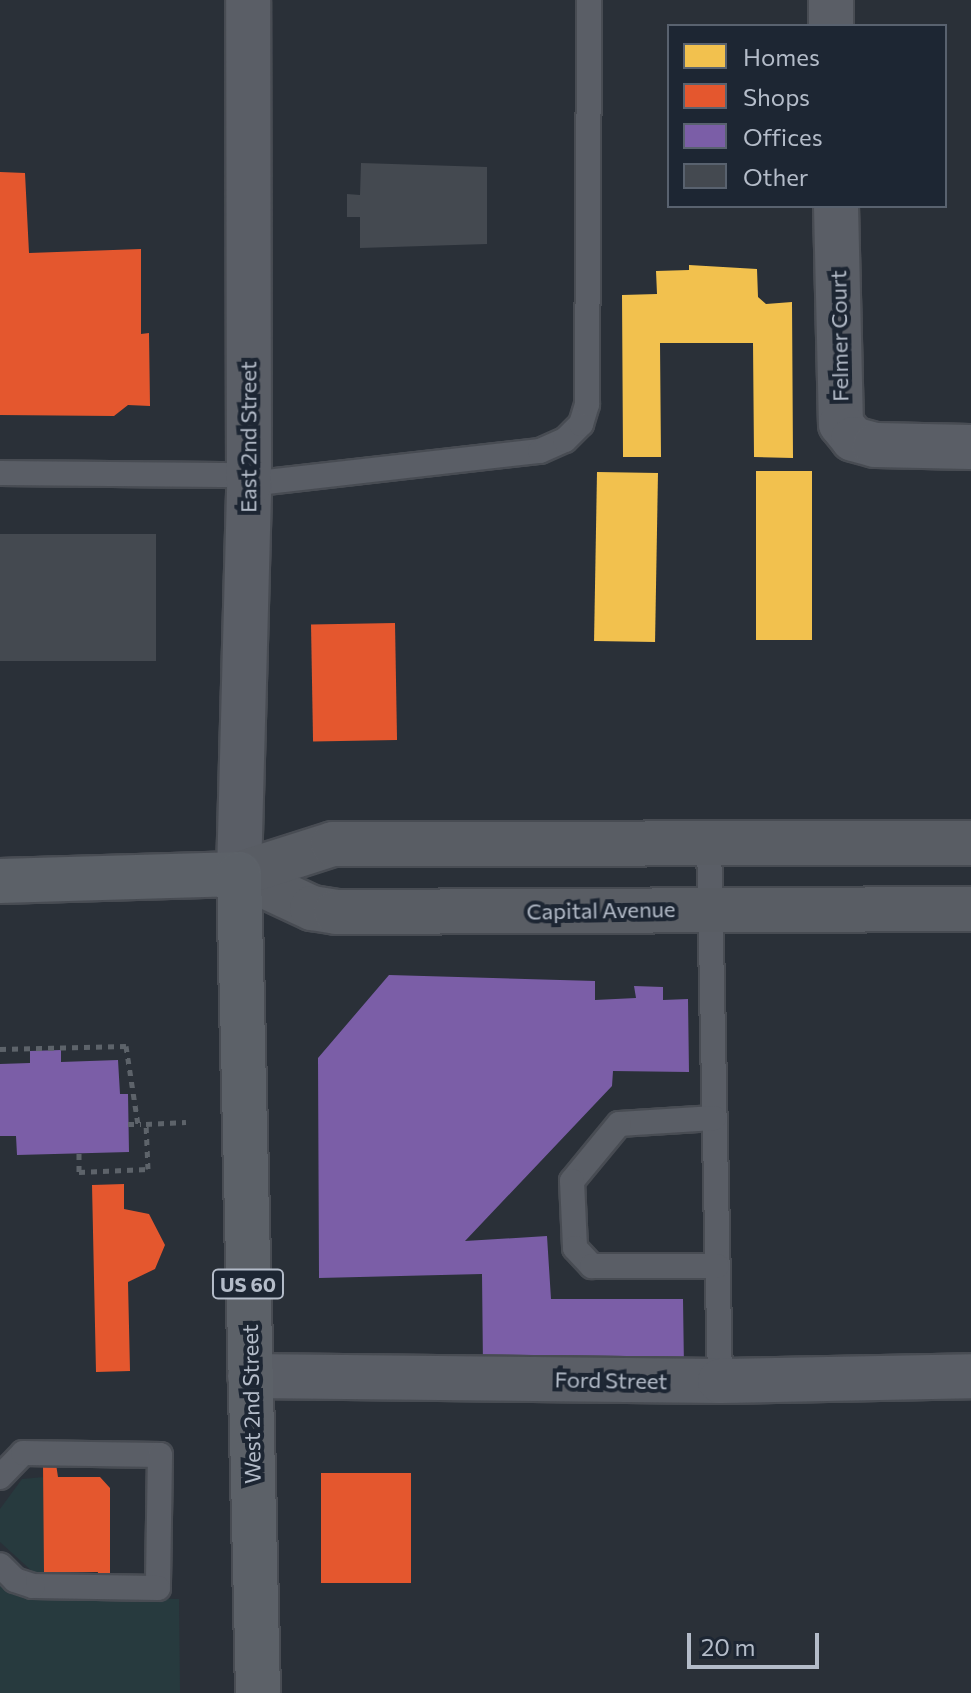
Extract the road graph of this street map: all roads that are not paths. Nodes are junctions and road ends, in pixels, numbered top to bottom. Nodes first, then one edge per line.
1 (248, 0) edge
2 (589, 0) edge
3 (831, 0) edge
4 (831, 24) edge
5 (836, 208) edge
6 (971, 447) edge
7 (0, 473) edge
8 (249, 480) junction
9 (709, 842) junction
10 (971, 843) edge
11 (239, 874) junction
12 (0, 881) edge
13 (711, 909) junction
14 (971, 909) edge
15 (714, 1118) junction
16 (717, 1266) junction
17 (250, 1376) junction
18 (971, 1376) edge
19 (720, 1381) junction
20 (0, 1477) edge
21 (0, 1565) edge
22 (258, 1693) edge

1 - 8 street, East 2nd Street
2 - 8 lane
3 - 4 street
5 - 6 street, Felmer Court
7 - 8 lane
8 - 11 street, East 2nd Street
9 - 10 main road, Capital Avenue
9 - 11 main road, Capital Avenue
9 - 13 lane
11 - 12 main road, Capital Avenue
11 - 13 main road, Capital Avenue
11 - 17 main road, West 2nd Street / US 60
13 - 14 main road, Capital Avenue
13 - 15 lane
15 - 16 lane
15 - 16 lane
16 - 19 lane
17 - 19 street, Ford Street
17 - 22 main road, West 2nd Street / US 60
18 - 19 street, Ford Street
20 - 21 lane

